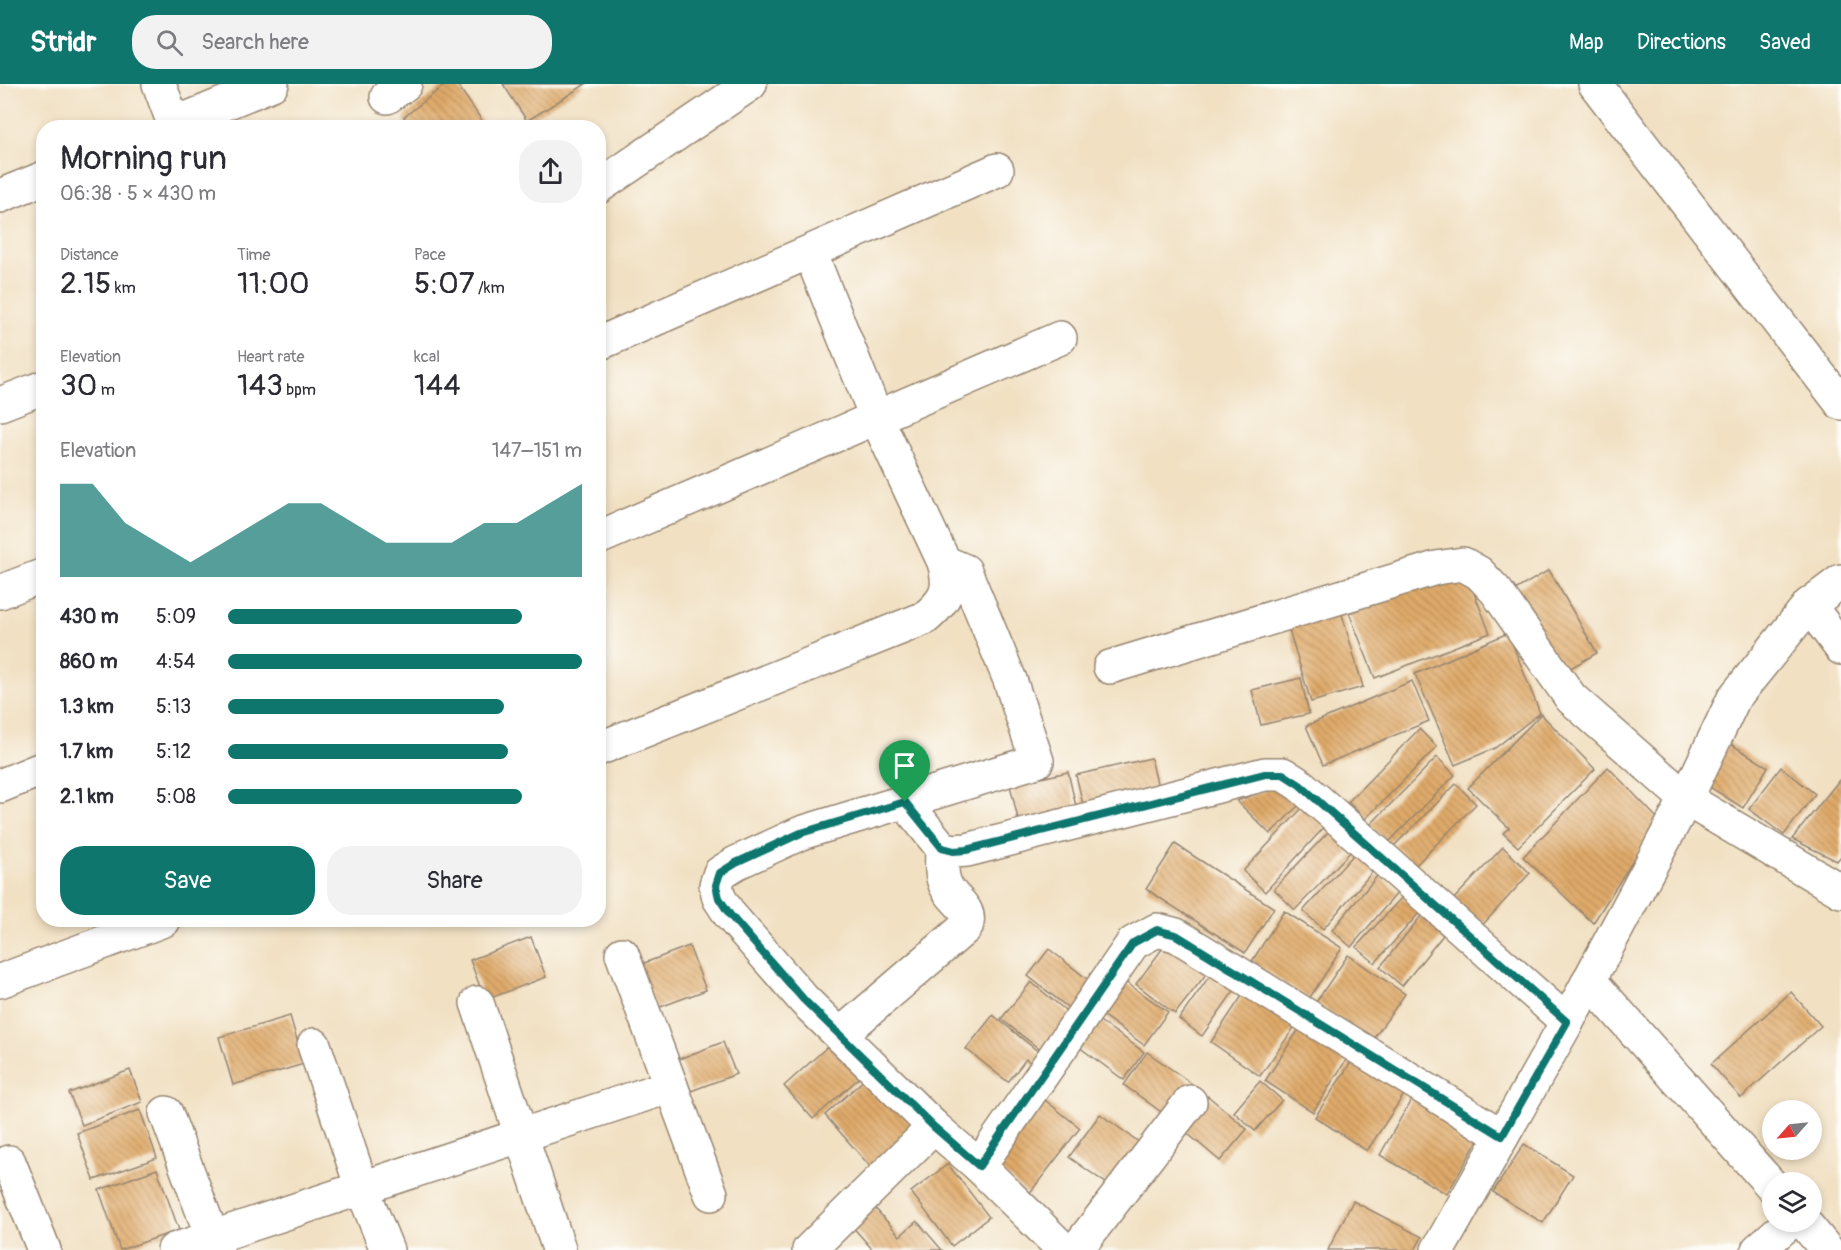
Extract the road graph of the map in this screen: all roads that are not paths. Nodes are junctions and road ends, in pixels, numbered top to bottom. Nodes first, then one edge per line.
1 (159, 84) edge
2 (272, 84) edge
3 (750, 84) edge
4 (1594, 84) edge
5 (169, 120) edge
6 (185, 120) edge
7 (997, 171) dead end
8 (36, 181) edge
9 (606, 182) edge
10 (0, 196) edge
11 (810, 252) junction
12 (1060, 338) dead end
13 (606, 341) edge
14 (36, 390) edge
15 (1841, 403) edge
16 (0, 404) edge
17 (877, 419) junction
18 (606, 535) edge
19 (944, 562) junction
20 (36, 578) edge
21 (1841, 581) edge
22 (0, 592) edge
23 (1809, 605) junction
24 (1841, 648) edge
25 (1110, 667) dead end
26 (606, 747) edge
27 (36, 771) edge
28 (0, 786) edge
29 (1686, 799) junction
30 (905, 802) junction
31 (942, 848) junction
32 (1841, 891) edge
33 (145, 927) edge
34 (622, 954) dead end
35 (1589, 980) junction
36 (0, 981) edge
37 (477, 1003) dead end
38 (1567, 1022) junction
39 (840, 1035) junction
40 (314, 1045) dead end
41 (671, 1086) junction
42 (1190, 1102) dead end
43 (166, 1113) dead end
44 (934, 1127) junction
45 (521, 1136) junction
46 (1502, 1136) junction
47 (9, 1162) dead end
48 (979, 1166) junction
49 (1762, 1175) edge
50 (362, 1188) junction
51 (711, 1194) dead end
52 (1778, 1232) edge
53 (1812, 1232) edge
54 (214, 1244) edge
55 (559, 1249) edge
56 (44, 1250) edge
57 (174, 1250) edge
58 (387, 1250) edge
59 (809, 1250) edge
60 (1064, 1250) edge
61 (1076, 1250) edge
62 (1438, 1250) edge
63 (1758, 1250) edge
64 (1827, 1250) edge

1 - 5 street
2 - 6 street
3 - 9 street
4 - 15 street
7 - 11 street
8 - 10 street
11 - 13 street
11 - 17 street
12 - 17 street
14 - 16 street
17 - 18 street
17 - 19 street
19 - 26 street
19 - 30 street
20 - 22 street
21 - 23 street
23 - 24 street
23 - 29 street
25 - 29 street
27 - 28 street
29 - 32 street
29 - 35 street
30 - 31 street
30 - 39 street
31 - 38 street
31 - 39 street
33 - 36 street
34 - 41 street
35 - 38 street
35 - 49 street
37 - 45 street
38 - 46 street
39 - 44 street
40 - 50 street
41 - 45 street
41 - 51 street
42 - 61 street
43 - 54 street
44 - 48 street
44 - 59 street
45 - 50 street
45 - 55 street
46 - 48 street
46 - 62 street
47 - 56 street
48 - 60 street
50 - 54 street
50 - 58 street
52 - 63 street
53 - 64 street
54 - 57 street

